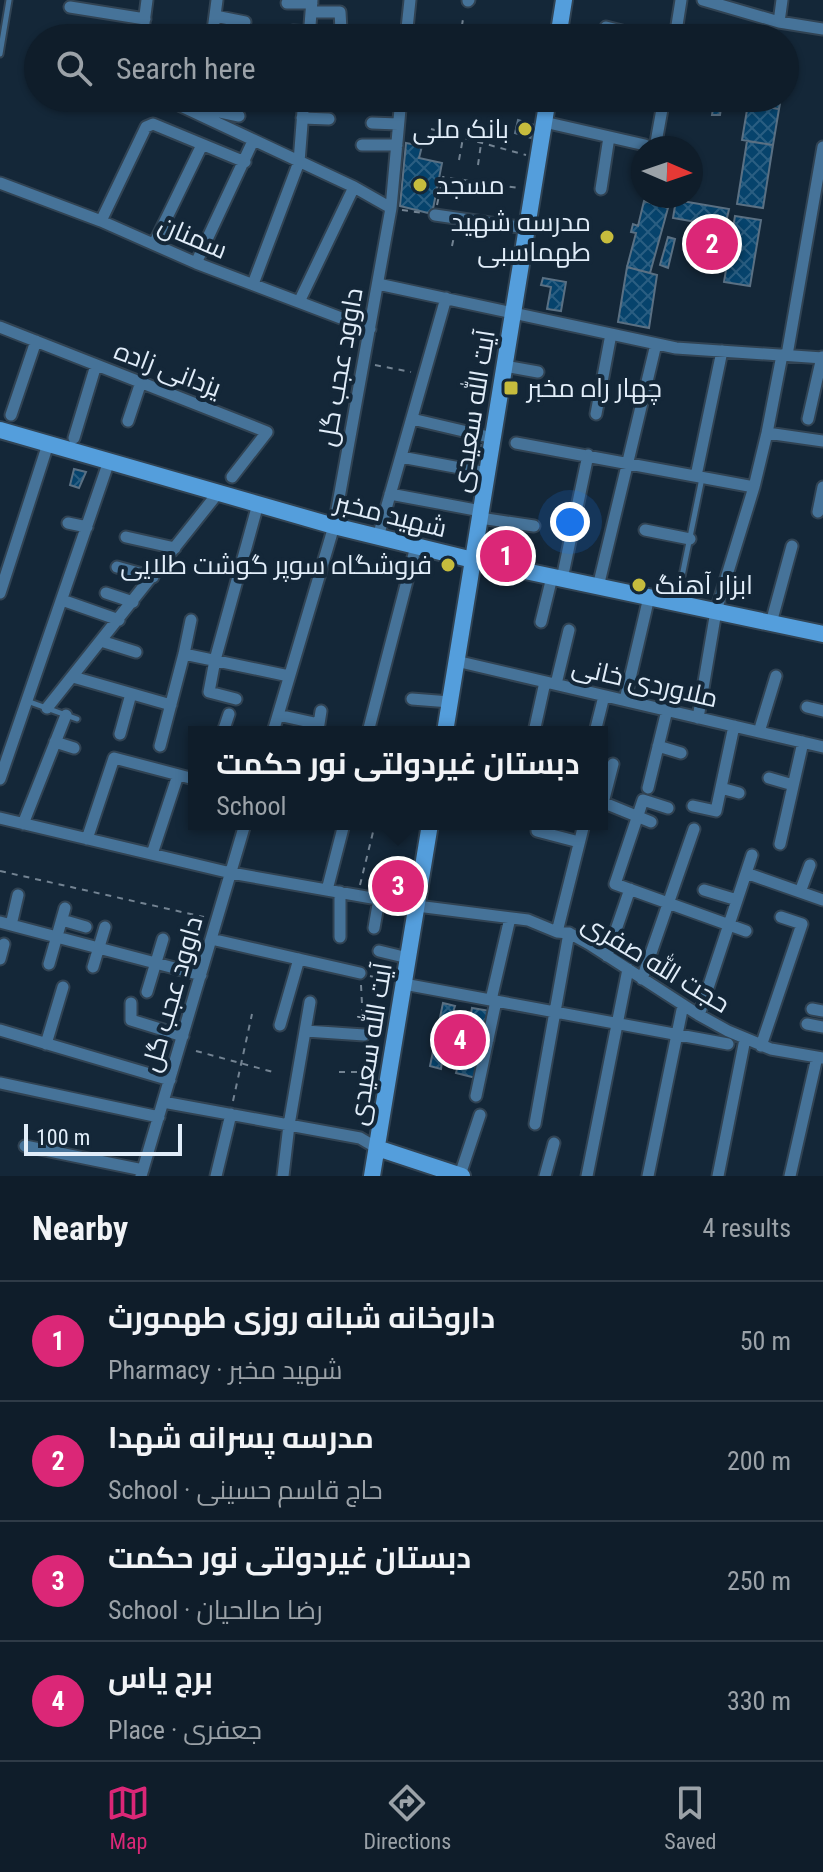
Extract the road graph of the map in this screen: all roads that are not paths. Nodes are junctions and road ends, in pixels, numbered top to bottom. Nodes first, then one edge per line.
1 (9, 0) edge
2 (147, 0) edge
3 (217, 0) edge
4 (410, 0) edge
5 (564, 0) edge
6 (681, 0) edge
7 (703, 0) edge
8 (782, 0) edge
9 (718, 2) edge
10 (287, 3) dead end
11 (312, 5) edge
12 (70, 7) dead end
13 (215, 16) junction
14 (145, 19) junction
15 (245, 22) dead end
16 (779, 22) junction
17 (144, 24) edge
18 (214, 24) edge
19 (341, 24) edge
20 (410, 24) edge
21 (560, 24) edge
22 (677, 24) edge
23 (792, 24) edge
24 (799, 25) edge
25 (823, 29) edge
26 (0, 54) edge
27 (210, 112) edge
28 (223, 112) edge
29 (303, 112) edge
30 (400, 112) edge
31 (546, 112) edge
32 (548, 112) edge
33 (660, 112) edge
34 (239, 116) dead end
35 (302, 118) junction
36 (329, 119) dead end
37 (372, 123) dead end
38 (398, 124) junction
39 (653, 136) edge
40 (609, 137) junction
41 (253, 141) junction
42 (631, 142) edge
43 (202, 145) junction
44 (362, 145) dead end
45 (397, 145) junction
46 (823, 147) edge
47 (245, 162) junction
48 (299, 162) junction
49 (0, 183) edge
50 (354, 187) junction
51 (601, 189) dead end
52 (391, 208) junction
53 (435, 215) road end
54 (101, 221) junction
55 (526, 228) junction
56 (154, 244) junction
57 (196, 263) junction
58 (253, 284) junction
59 (378, 284) junction
60 (446, 298) junction
61 (299, 302) junction
62 (513, 313) junction
63 (0, 327) edge
64 (370, 329) junction
65 (611, 334) junction
66 (36, 341) junction
67 (656, 344) junction
68 (722, 351) junction
69 (784, 355) junction
70 (822, 358) edge
71 (96, 365) junction
72 (505, 366) junction
73 (538, 372) dead end
74 (141, 382) junction
75 (596, 414) dead end
76 (11, 415) dead end
77 (412, 419) junction
78 (808, 419) dead end
79 (128, 421) dead end
80 (0, 430) edge
81 (767, 433) junction
82 (74, 438) dead end
83 (493, 438) junction
84 (823, 441) edge
85 (516, 443) dead end
86 (48, 444) junction
87 (588, 455) junction
88 (401, 457) junction
89 (109, 461) junction
90 (628, 463) junction
91 (487, 473) junction
92 (699, 476) junction
93 (232, 477) dead end
94 (754, 487) junction
95 (823, 487) edge
96 (218, 493) junction
97 (390, 494) junction
98 (258, 504) junction
99 (818, 512) dead end
100 (480, 514) junction
101 (68, 523) dead end
102 (334, 526) junction
103 (534, 526) dead end
104 (87, 527) junction
105 (645, 530) dead end
106 (126, 537) dead end
107 (378, 537) junction
108 (690, 539) junction
109 (416, 546) junction
110 (792, 546) dead end
111 (175, 548) junction
112 (473, 560) junction
113 (5, 562) edge
114 (117, 567) dead end
115 (153, 577) junction
116 (557, 578) junction
117 (598, 587) junction
118 (0, 592) edge
119 (106, 593) dead end
120 (649, 597) junction
121 (62, 600) junction
122 (133, 602) junction
123 (676, 603) junction
124 (716, 611) junction
125 (119, 620) junction
126 (191, 620) dead end
127 (541, 622) dead end
128 (771, 623) junction
129 (569, 630) dead end
130 (823, 634) edge
131 (101, 641) junction
132 (136, 652) dead end
133 (184, 654) junction
134 (215, 660) junction
135 (456, 661) junction
136 (289, 676) junction
137 (776, 676) dead end
138 (73, 677) junction
139 (551, 683) junction
140 (131, 694) junction
141 (604, 696) junction
142 (236, 699) dead end
143 (412, 699) dead end
144 (625, 700) junction
145 (27, 701) junction
146 (450, 702) junction
147 (171, 705) junction
148 (807, 707) dead end
149 (47, 708) junction
150 (667, 710) junction
151 (321, 711) dead end
152 (823, 711) edge
153 (229, 714) dead end
154 (278, 715) junction
155 (72, 717) joint
156 (698, 718) junction
157 (225, 726) edge
158 (275, 726) edge
159 (370, 726) edge
160 (446, 726) edge
161 (536, 726) edge
162 (596, 726) edge
163 (734, 726) junction
164 (759, 732) junction
165 (120, 734) dead end
166 (55, 742) junction
167 (803, 742) junction
168 (160, 746) dead end
169 (658, 746) junction
170 (823, 747) edge
171 (74, 748) dead end
172 (681, 753) dead end
173 (613, 764) dead end
174 (178, 775) junction
175 (188, 778) edge
176 (769, 778) dead end
177 (0, 779) edge
178 (608, 783) edge
179 (793, 785) junction
180 (648, 788) dead end
181 (721, 788) junction
182 (739, 793) dead end
183 (608, 804) edge
184 (693, 806) dead end
185 (668, 808) dead end
186 (637, 815) junction
187 (651, 822) dead end
188 (1, 823) edge
189 (23, 824) junction
190 (694, 829) dead end
191 (243, 830) edge
192 (342, 830) edge
193 (429, 830) edge
194 (582, 830) edge
195 (537, 831) dead end
196 (87, 839) junction
197 (579, 842) junction
198 (780, 844) dead end
199 (152, 854) junction
200 (752, 855) dead end
201 (810, 865) dead end
202 (231, 873) junction
203 (746, 873) junction
204 (630, 889) junction
205 (327, 890) junction
206 (704, 890) dead end
207 (340, 892) junction
208 (800, 892) junction
209 (18, 895) dead end
210 (379, 899) junction
211 (737, 900) junction
212 (823, 900) edge
213 (668, 903) junction
214 (417, 906) junction
215 (781, 917) dead end
216 (510, 918) junction
217 (5, 923) edge
218 (729, 925) junction
219 (86, 927) dead end
220 (105, 927) dead end
221 (374, 928) dead end
222 (746, 931) dead end
223 (563, 933) junction
224 (57, 937) junction
225 (340, 937) dead end
226 (163, 939) dead end
227 (211, 939) junction
228 (4, 944) dead end
229 (99, 948) junction
230 (379, 951) dead end
231 (607, 956) junction
232 (408, 958) junction
233 (0, 959) edge
234 (299, 959) junction
235 (155, 963) junction
236 (49, 964) dead end
237 (93, 967) dead end
238 (628, 969) junction
239 (360, 973) road end
240 (201, 975) junction
241 (642, 979) junction
242 (404, 984) junction
243 (63, 987) dead end
244 (147, 992) dead end
245 (494, 1000) junction
246 (310, 1002) dead end
247 (131, 1003) dead end
248 (683, 1005) junction
249 (555, 1012) junction
250 (699, 1015) junction
251 (617, 1023) junction
252 (807, 1024) dead end
253 (280, 1025) dead end
254 (823, 1027) edge
255 (0, 1030) edge
256 (306, 1031) junction
257 (465, 1033) dead end
258 (676, 1034) junction
259 (364, 1035) dead end
260 (183, 1036) junction
261 (745, 1039) junction
262 (488, 1040) junction
263 (46, 1044) junction
264 (728, 1044) dead end
265 (761, 1046) junction
266 (820, 1058) edge
267 (170, 1080) junction
268 (0, 1083) edge
269 (476, 1096) dead end
270 (163, 1102) junction
271 (231, 1114) junction
272 (480, 1115) dead end
273 (159, 1117) junction
274 (535, 1124) dead end
275 (289, 1125) junction
276 (554, 1143) dead end
277 (25, 1146) dead end
278 (377, 1148) junction
279 (142, 1173) edge
280 (216, 1176) edge
281 (283, 1176) edge
282 (372, 1176) edge
283 (461, 1176) edge
284 (545, 1176) edge
285 (587, 1176) edge
286 (648, 1176) edge
287 (718, 1176) edge
288 (790, 1176) edge

1 - 26 lane
2 - 14 street
3 - 13 street
4 - 20 street
5 - 21 main road
6 - 22 street
7 - 9 street
8 - 16 street
9 - 16 street
10 - 11 street
11 - 19 street
12 - 14 street
13 - 15 street
13 - 18 street
14 - 17 street
16 - 23 street
24 - 25 street
27 - 41 street
28 - 34 street
29 - 35 street
30 - 38 street, داوود عجب گل
31 - 55 main road, آیت الله سعیدی
32 - 40 street
33 - 39 street
35 - 36 street
35 - 48 street
37 - 38 street
38 - 45 street, داوود عجب گل
40 - 42 street
40 - 51 street
41 - 47 street
41 - 48 street
43 - 47 street
43 - 54 street
43 - 56 street
44 - 45 street
45 - 52 street, داوود عجب گل
46 - 69 street
47 - 57 street
48 - 50 street
48 - 58 street
49 - 54 street, سمنان
50 - 52 street
50 - 61 street
52 - 59 street, داوود عجب گل
53 - 55 street
54 - 56 street, سمنان
55 - 62 main road, آیت الله سعیدی
56 - 57 street, سمنان
57 - 58 street, سمنان
58 - 61 street, سمنان
59 - 60 street
59 - 64 street, داوود عجب گل
60 - 62 street
60 - 77 street
61 - 64 street, سمنان
62 - 65 street
62 - 72 main road, آیت الله سعیدی
63 - 66 street, یزدانی زاده
64 - 102 street, داوود عجب گل
65 - 67 street
65 - 75 street
66 - 71 street, یزدانی زاده
66 - 76 street
67 - 68 street
67 - 90 street
68 - 69 street
68 - 92 street
69 - 70 street
69 - 81 street
70 - 78 street
71 - 74 street, یزدانی زاده
71 - 82 street
72 - 73 street
72 - 83 main road, آیت الله سعیدی
74 - 79 street
74 - 93 street, یزدانی زاده
77 - 83 street
77 - 88 street
80 - 86 main road, شهید مخبر
81 - 84 street
81 - 94 street
83 - 91 main road, آیت الله سعیدی
85 - 87 street
86 - 89 main road, شهید مخبر
86 - 113 street
87 - 90 street
87 - 116 street
88 - 91 street
88 - 97 street
89 - 96 main road, شهید مخبر
89 - 104 street
90 - 92 street
90 - 117 street
91 - 100 main road, آیت الله سعیدی
92 - 94 street
92 - 108 lane
94 - 124 street
95 - 99 street
96 - 98 main road, شهید مخبر
96 - 111 street
97 - 100 street
97 - 107 street
98 - 102 main road, شهید مخبر
98 - 134 street
100 - 103 street
100 - 112 main road, آیت الله سعیدی
101 - 104 street
102 - 107 main road, شهید مخبر
102 - 136 street, داوود عجب گل
104 - 121 street
105 - 108 street
106 - 111 street
107 - 109 main road, شهید مخبر
108 - 123 lane
109 - 112 main road, شهید مخبر
109 - 159 street
110 - 128 street
111 - 115 street
112 - 116 main road, شهید مخبر
112 - 135 main road, آیت الله سعیدی
113 - 118 street
114 - 115 street
115 - 122 street
116 - 117 main road, شهید مخبر
116 - 127 street
117 - 120 main road, شهید مخبر
119 - 122 street
120 - 123 main road, شهید مخبر
120 - 144 street
121 - 125 street
121 - 145 street
122 - 125 street
123 - 124 main road, شهید مخبر
124 - 128 main road, شهید مخبر
124 - 156 street
125 - 131 street
126 - 133 street
128 - 130 main road, شهید مخبر
129 - 139 street
131 - 132 street
131 - 138 street
133 - 134 street
133 - 147 street
134 - 136 street
134 - 142 street
135 - 139 street, ملاوردی خانی
135 - 146 main road, آیت الله سعیدی
136 - 154 street, داوود عجب گل
137 - 164 street
138 - 140 street
138 - 149 street
139 - 141 street, ملاوردی خانی
139 - 161 street
140 - 147 street
140 - 165 street
141 - 144 street, ملاوردی خانی
141 - 162 street
143 - 146 street
144 - 150 street, ملاوردی خانی
145 - 149 lane
145 - 177 street
146 - 160 main road, آیت الله سعیدی
147 - 168 street
148 - 152 street
149 - 155 lane
150 - 156 street, ملاوردی خانی
150 - 169 street
151 - 154 street
153 - 157 street
154 - 158 street, داوود عجب گل
155 - 166 street
156 - 163 street, ملاوردی خانی
163 - 164 street, ملاوردی خانی
163 - 181 street
164 - 167 street, ملاوردی خانی
166 - 171 street
166 - 189 street
167 - 170 street, ملاوردی خانی
167 - 179 street
169 - 172 street
169 - 180 street
173 - 178 street
174 - 175 street
174 - 196 street
174 - 199 street
176 - 179 street
179 - 198 street
181 - 182 street
181 - 184 street
183 - 186 street
185 - 186 street
186 - 187 street
186 - 204 street
188 - 189 street, حجت الله صفری
189 - 196 street, حجت الله صفری
190 - 213 street
191 - 202 street, داوود عجب گل
192 - 205 street
193 - 214 main road, آیت الله سعیدی
194 - 197 street
195 - 197 street
196 - 199 street, حجت الله صفری
197 - 223 street
199 - 202 street, حجت الله صفری
200 - 203 street
201 - 208 street
202 - 205 street, حجت الله صفری
202 - 227 street, داوود عجب گل
203 - 208 street
203 - 211 street
204 - 213 street
204 - 231 street
205 - 207 street, حجت الله صفری
206 - 211 street
207 - 210 street, حجت الله صفری
207 - 225 street
208 - 212 street
209 - 217 street
210 - 214 street, حجت الله صفری
210 - 221 street
211 - 218 street
213 - 218 street
213 - 241 street
214 - 216 street, حجت الله صفری
214 - 232 main road, آیت الله سعیدی
215 - 265 street
216 - 223 street, حجت الله صفری
216 - 245 street
217 - 224 street
218 - 222 street
218 - 250 street
219 - 224 street
220 - 229 street
223 - 231 street, حجت الله صفری
223 - 249 street
224 - 229 street
224 - 236 street
226 - 235 street
227 - 234 street
227 - 240 street, داوود عجب گل
228 - 233 street
229 - 235 street
229 - 237 street
230 - 232 street
231 - 238 street, حجت الله صفری
232 - 242 main road, آیت الله سعیدی
234 - 239 street
234 - 253 street
235 - 240 street
235 - 244 street
238 - 241 street, حجت الله صفری
238 - 251 street
240 - 260 street, داوود عجب گل
241 - 248 street, حجت الله صفری
242 - 245 street
242 - 278 main road, آیت الله سعیدی
243 - 263 street
245 - 249 street
245 - 262 street
246 - 256 street
247 - 260 street
248 - 250 street, حجت الله صفری
248 - 258 street
249 - 251 street
249 - 274 street
250 - 261 street, حجت الله صفری
251 - 258 street
251 - 285 street
252 - 254 street
255 - 263 street
256 - 259 street
256 - 275 street
257 - 262 street
258 - 264 street
258 - 286 street
260 - 267 street, داوود عجب گل
261 - 265 street, حجت الله صفری
261 - 287 street
262 - 269 street
263 - 267 street
265 - 266 street, حجت الله صفری
266 - 288 street
267 - 270 street, داوود عجب گل
268 - 273 street
270 - 271 street
270 - 273 street, داوود عجب گل
271 - 275 street
271 - 280 street
272 - 283 street
273 - 279 street, داوود عجب گل
275 - 278 street
275 - 281 street
276 - 284 street
277 - 279 street
278 - 282 main road, آیت الله سعیدی
278 - 283 main road

